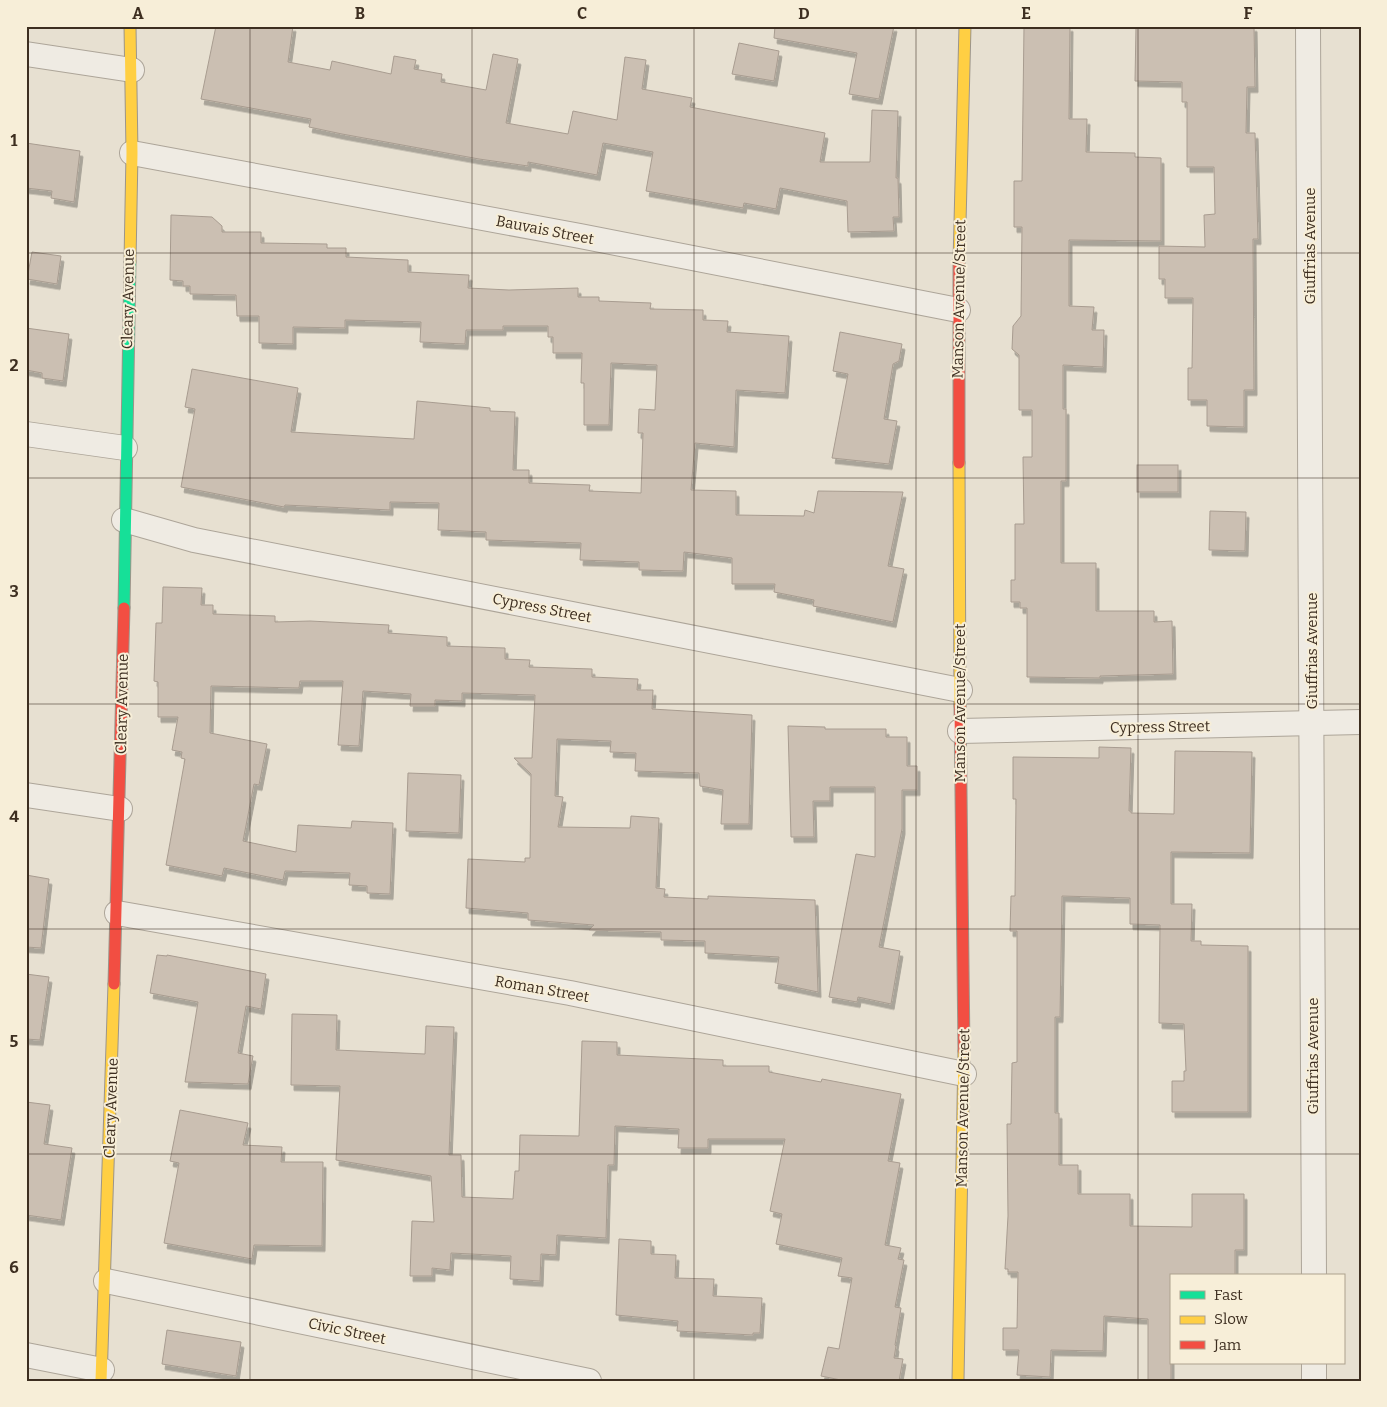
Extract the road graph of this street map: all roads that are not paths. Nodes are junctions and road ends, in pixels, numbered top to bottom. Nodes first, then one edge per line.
1 (130, 26) edge
2 (965, 26) edge
3 (1308, 26) edge
4 (26, 54) edge
5 (132, 70) junction
6 (132, 153) junction
7 (958, 310) junction
8 (26, 434) edge
9 (125, 448) junction
10 (124, 520) junction
11 (960, 690) junction
12 (1361, 722) edge
13 (1312, 723) junction
14 (960, 731) junction
15 (26, 795) edge
16 (120, 809) junction
17 (117, 912) junction
18 (964, 1074) junction
19 (1314, 1274) edge
20 (106, 1281) junction
21 (26, 1355) edge
22 (1314, 1364) edge
23 (101, 1375) edge
24 (588, 1381) edge
25 (958, 1381) edge
26 (1314, 1381) edge

1 - 5 street, Cleary Avenue
2 - 7 street, Manson Avenue/Street
3 - 13 street, Giuffrias Avenue
4 - 5 street
5 - 6 street, Cleary Avenue
6 - 7 street, Bauvais Street
6 - 9 street, Cleary Avenue
7 - 11 street, Manson Avenue/Street
8 - 9 street
9 - 10 street, Cleary Avenue
10 - 11 street, Cypress Street
10 - 16 street, Cleary Avenue
11 - 14 street, Manson Avenue/Street
12 - 13 street, Cypress Street
13 - 14 street, Cypress Street
13 - 19 street, Giuffrias Avenue
14 - 18 street, Manson Avenue/Street
15 - 16 street
16 - 17 street, Cleary Avenue
17 - 18 street, Roman Street
17 - 20 street, Cleary Avenue
18 - 25 street, Manson Avenue/Street
20 - 23 street, Cleary Avenue
20 - 24 street, Civic Street
21 - 23 street
22 - 26 street

